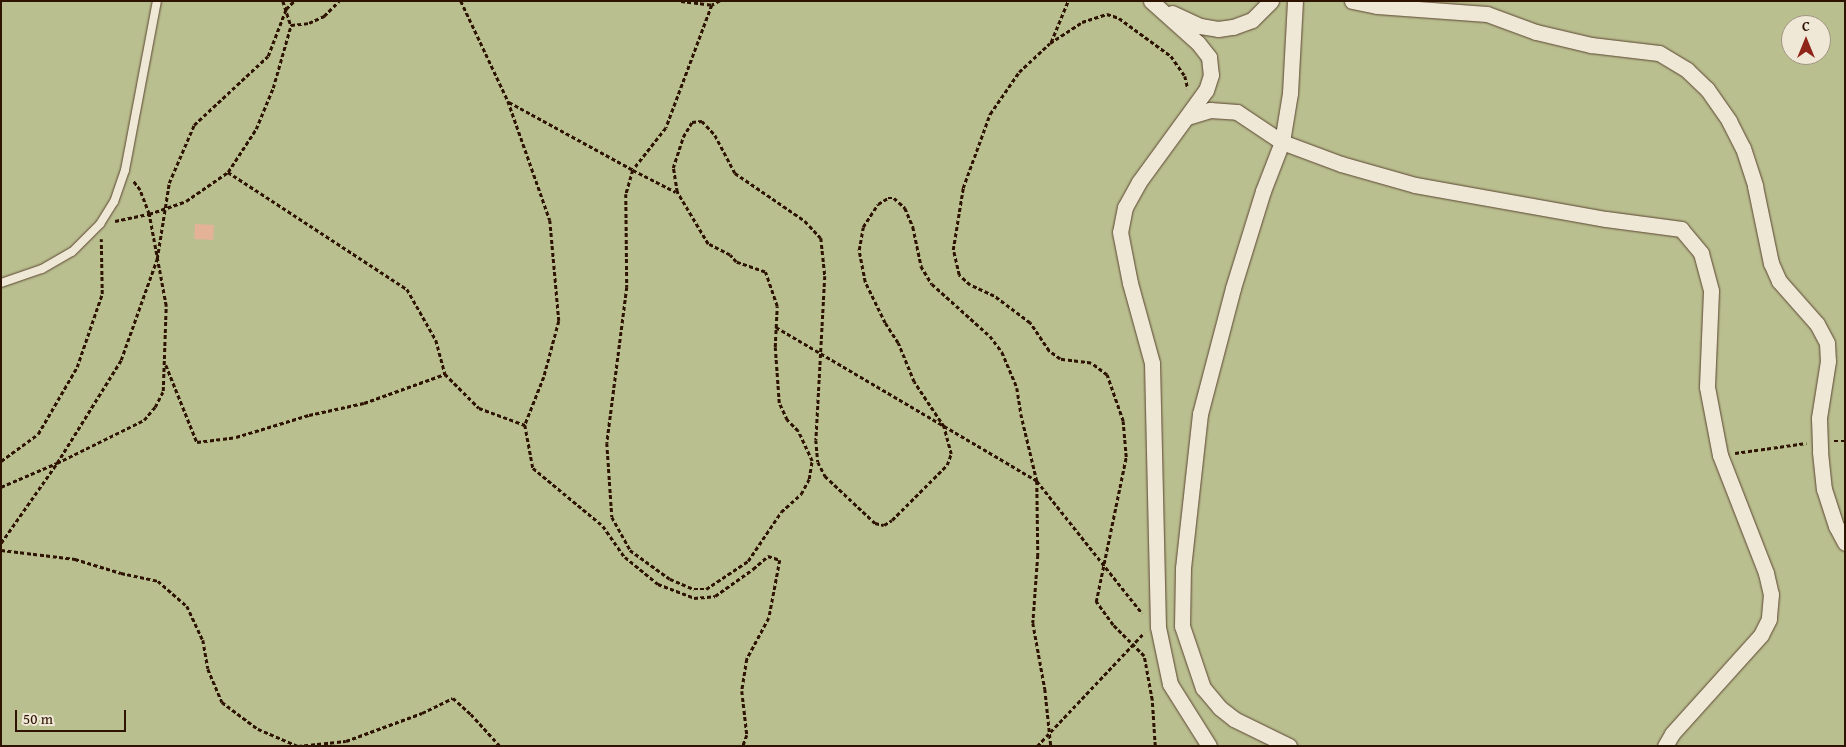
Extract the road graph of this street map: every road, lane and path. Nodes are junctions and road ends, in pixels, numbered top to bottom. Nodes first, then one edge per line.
1 (157, 1) edge
2 (283, 1) edge
3 (294, 1) edge
4 (339, 1) edge
5 (461, 1) edge
6 (681, 1) edge
7 (720, 1) edge
8 (1068, 1) edge
9 (1272, 1) edge
10 (1296, 1) edge
11 (1352, 1) edge
12 (1153, 3) edge
13 (712, 5) junction
14 (286, 9) junction
15 (291, 26) junction
16 (1050, 43) junction
17 (1189, 95) dead end
18 (508, 101) junction
19 (1187, 117) junction
20 (1282, 142) junction
21 (126, 170) junction
22 (633, 170) junction
23 (228, 172) junction
24 (677, 192) junction
25 (165, 208) junction
26 (149, 214) junction
27 (100, 224) junction
28 (157, 259) junction
29 (1, 283) edge
30 (776, 327) junction
31 (822, 354) junction
32 (165, 364) junction
33 (446, 374) junction
34 (525, 425) junction
35 (944, 427) junction
36 (1819, 441) junction
37 (1845, 441) edge
38 (1720, 455) junction
39 (1, 461) edge
40 (57, 463) junction
41 (1036, 481) junction
42 (1, 487) edge
43 (1, 543) edge
44 (1845, 543) edge
45 (1, 550) edge
46 (1104, 562) junction
47 (1152, 629) junction
48 (1133, 645) junction
49 (1050, 732) junction
50 (500, 746) edge
51 (742, 746) edge
52 (1037, 746) edge
53 (1051, 746) edge
54 (1155, 746) edge
55 (1209, 746) edge
56 (1289, 746) edge
57 (1665, 746) edge

1 - 21 lane
2 - 14 path
3 - 14 path
4 - 15 path
5 - 18 path
6 - 13 path
7 - 13 path
8 - 16 path
9 - 12 street
10 - 20 street
11 - 36 street
12 - 19 street
13 - 22 path
14 - 15 path
14 - 25 path
15 - 23 path
16 - 17 path
16 - 46 path
18 - 22 path
18 - 34 path
19 - 20 street
19 - 47 street
20 - 38 street
20 - 56 street
21 - 26 path
21 - 27 lane
22 - 24 path
22 - 30 path
23 - 25 path
23 - 33 path
24 - 30 path
24 - 31 path
25 - 26 path
25 - 28 path
26 - 27 path
26 - 28 path
27 - 29 lane
27 - 39 path
28 - 32 path
28 - 40 path
30 - 31 path
31 - 35 path
31 - 35 path
32 - 33 path
32 - 40 path
33 - 34 path
34 - 51 path
35 - 41 path
35 - 41 path
36 - 37 path
36 - 38 path
36 - 44 street
38 - 57 street
40 - 42 path
40 - 43 path
41 - 46 path
41 - 49 path
45 - 50 path
46 - 47 path
46 - 48 path
47 - 48 path
47 - 55 street
48 - 49 path
48 - 54 path
49 - 52 path
49 - 53 path

